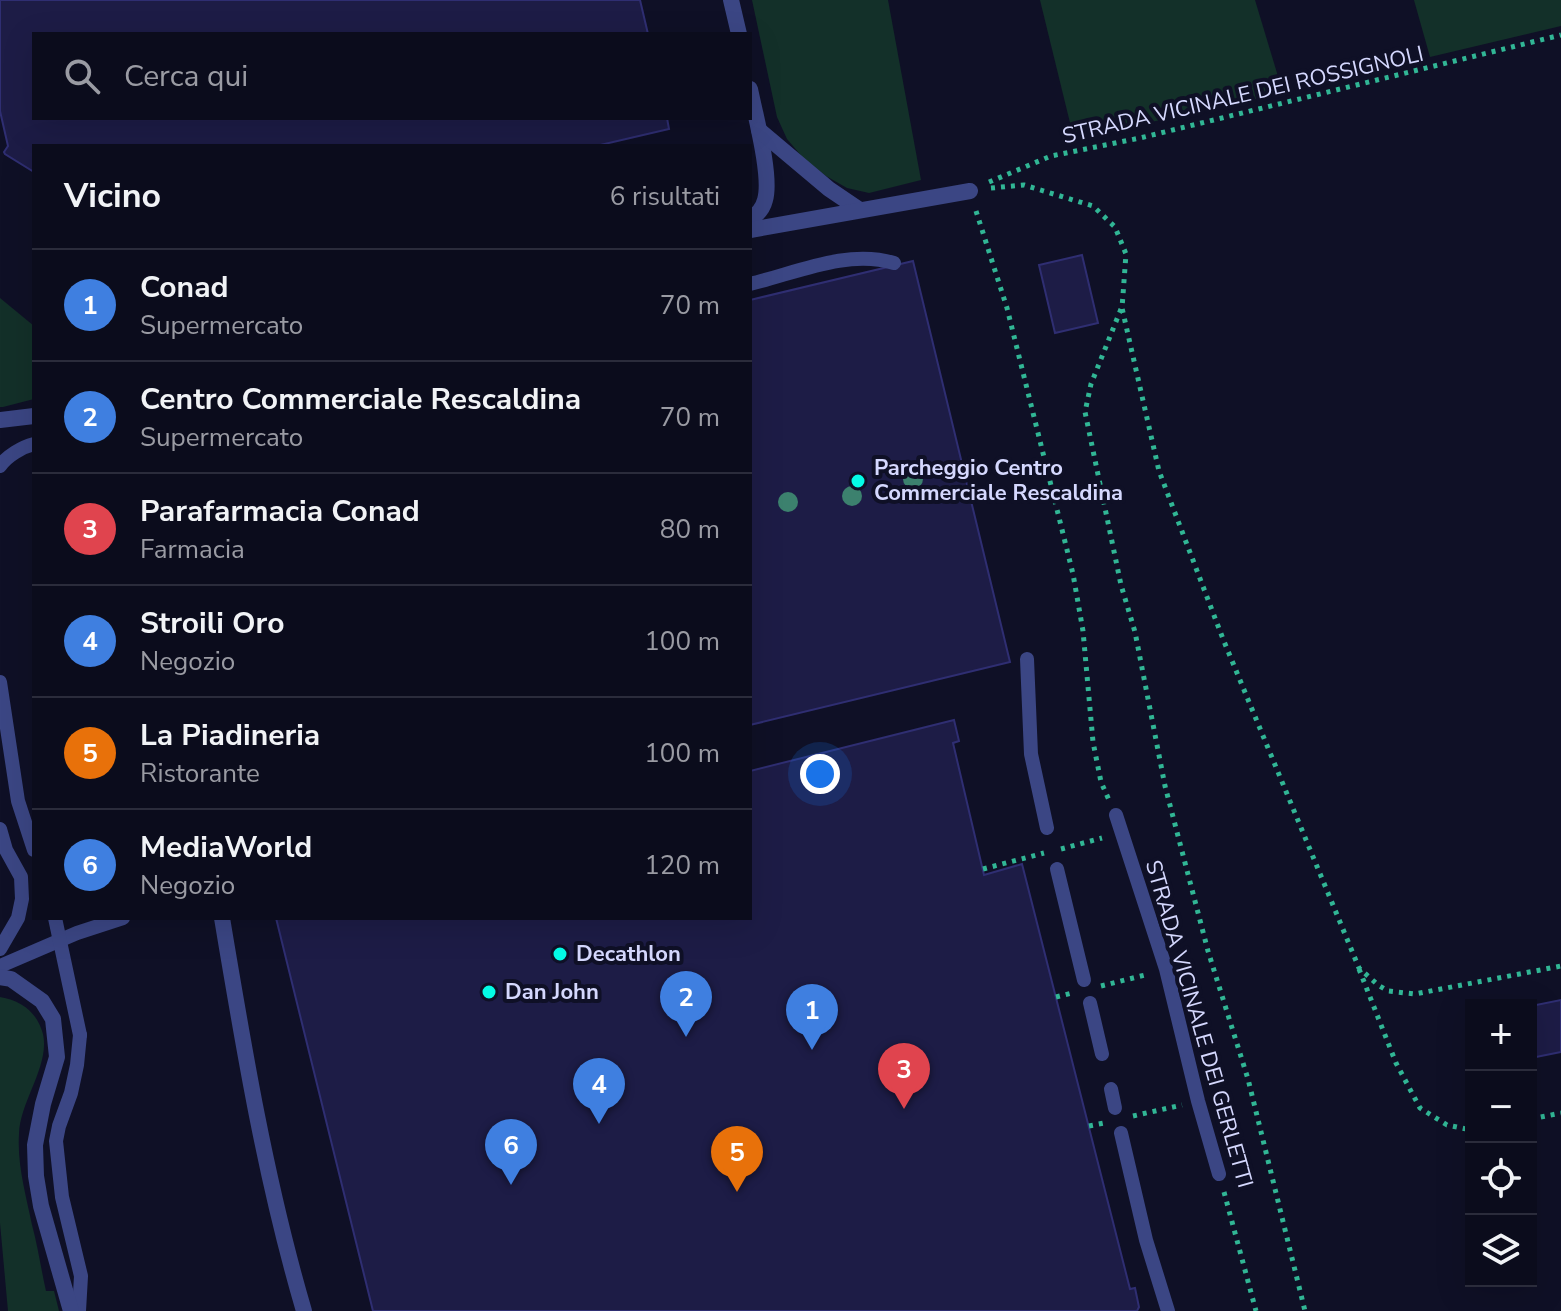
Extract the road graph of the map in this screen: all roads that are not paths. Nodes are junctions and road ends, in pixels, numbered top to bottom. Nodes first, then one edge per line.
1 (731, 0) edge
2 (739, 32) edge
3 (752, 98) edge
4 (759, 130) junction
5 (970, 191) road end
6 (860, 210) junction
7 (752, 218) edge
8 (752, 230) edge
9 (894, 263) dead end
10 (752, 283) edge
11 (32, 416) edge
12 (0, 420) edge
13 (32, 445) edge
14 (0, 466) edge
15 (1027, 659) dead end
16 (0, 682) edge
17 (1116, 815) road end
18 (1047, 828) dead end
19 (0, 829) edge
20 (32, 844) edge
21 (1057, 869) dead end
22 (55, 920) edge
23 (117, 920) edge
24 (222, 920) edge
25 (0, 949) edge
26 (0, 966) edge
27 (0, 977) edge
28 (1084, 980) dead end
29 (1090, 1003) dead end
30 (1102, 1054) dead end
31 (1111, 1089) dead end
32 (1115, 1108) dead end
33 (1121, 1133) dead end
34 (1219, 1174) road end
35 (71, 1311) edge
36 (79, 1311) edge
37 (304, 1311) edge
38 (1168, 1311) edge

1 - 2 street
3 - 4 street
4 - 6 street
4 - 7 street
5 - 6 street
6 - 8 street
9 - 10 lane
11 - 12 street
13 - 14 lane
15 - 18 lane
16 - 20 lane
17 - 34 lane, STRADA VICINALE DEI GERLETTI
19 - 25 lane
21 - 28 lane
22 - 36 lane, bridge
23 - 26 lane
24 - 37 street
27 - 35 street
29 - 30 lane
31 - 32 lane
33 - 38 lane

